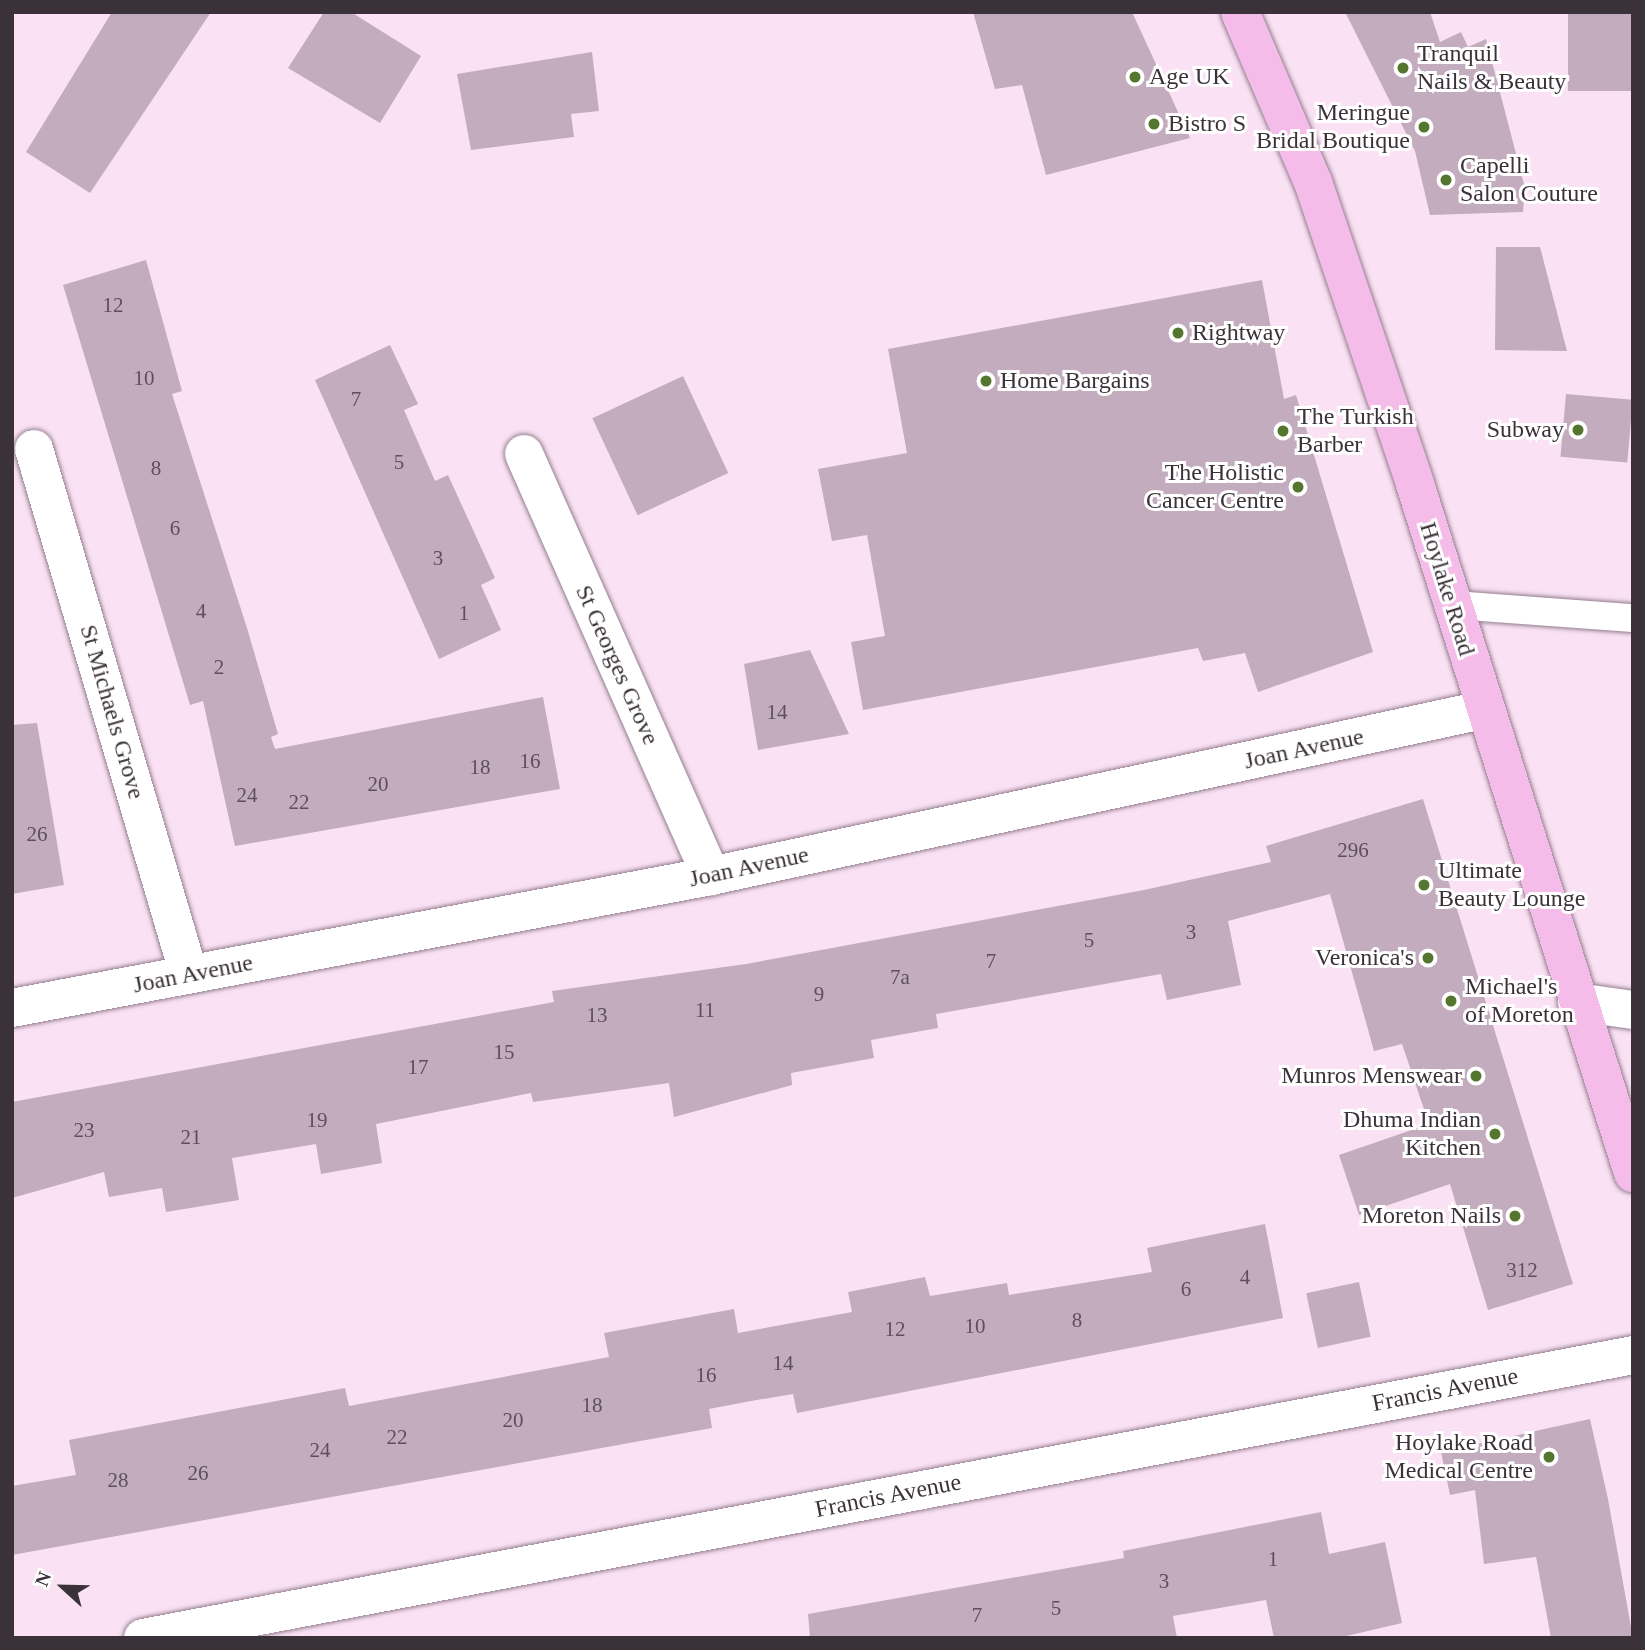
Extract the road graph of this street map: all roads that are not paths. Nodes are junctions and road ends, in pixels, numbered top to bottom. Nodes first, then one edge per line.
1 (1240, 12) edge
2 (34, 449) dead end
3 (524, 454) dead end
4 (1454, 605) junction
5 (1633, 618) edge
6 (1483, 710) junction
7 (711, 876) junction
8 (189, 975) junction
9 (1577, 1002) junction
10 (12, 1008) edge
11 (1633, 1010) edge
12 (1633, 1173) edge
13 (1633, 1355) edge
14 (143, 1638) edge

1 - 4 main road, Hoylake Road
2 - 8 street, St Michaels Grove
3 - 7 street, St Georges Grove
4 - 5 lane
4 - 6 main road, Hoylake Road
6 - 7 street, Joan Avenue
6 - 9 main road, Hoylake Road
7 - 8 street, Joan Avenue
8 - 10 street, Joan Avenue
9 - 11 street
9 - 12 main road, Hoylake Road
13 - 14 street, Francis Avenue

